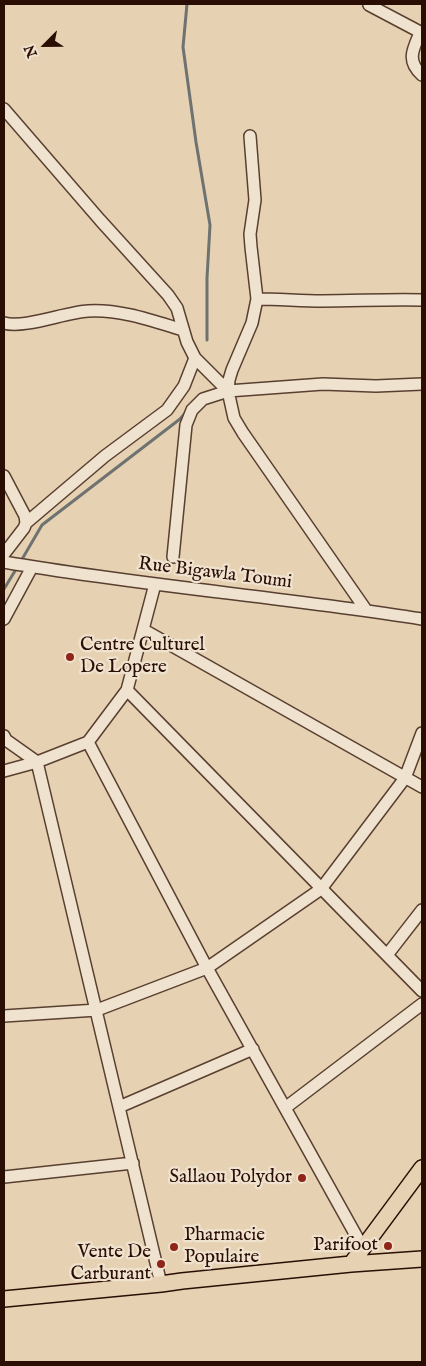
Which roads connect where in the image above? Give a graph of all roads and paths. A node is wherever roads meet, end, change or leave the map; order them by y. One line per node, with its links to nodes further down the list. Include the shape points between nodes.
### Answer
1 (369, 5): 2 (street)
2 (421, 33): 3 (street, via 412,56 416,70)
3 (422, 75)
4 (4, 109): 9 (street, via 168,295 177,308)
5 (250, 136): 6 (street, via 255,200 250,247)
6 (257, 299): 7 (street); 12 (street)
7 (422, 300)
8 (4, 323): 9 (street, via 24,323 88,311 143,318)
9 (183, 330): 10 (street)
10 (196, 358): 12 (street); 14 (street, via 184,386 167,410 105,456)
11 (422, 384): 12 (street, via 323,384)
12 (228, 391): 16 (street, via 203,400 192,410 186,425); 20 (street, via 234,418 243,433)
13 (4, 476): 14 (street)
14 (26, 523): 15 (street)
15 (4, 554)
16 (173, 557)
17 (4, 562): 18 (street, Rue Bigawla Toumi)
18 (28, 566): 19 (street, Rue Bigawla Toumi); 21 (street)
19 (155, 584): 20 (street, Rue Bigawla Toumi); 23 (street)
20 (366, 610): 22 (street, Rue Bigawla Toumi)
21 (4, 619)
22 (422, 619)
23 (144, 630): 24 (street); 30 (street)
24 (127, 690): 27 (street); 32 (street)
25 (422, 733): 30 (street)
26 (4, 740): 28 (street)
27 (88, 742): 28 (street); 35 (street)
28 (38, 762): 29 (street); 38 (street)
29 (4, 772)
30 (405, 778): 31 (street); 32 (street)
31 (422, 787)
32 (321, 889): 34 (street); 35 (street)
33 (422, 910): 34 (street)
34 (387, 956): 36 (street)
35 (207, 968): 38 (street); 40 (street)
36 (422, 990)
37 (422, 1004): 42 (street)
38 (98, 1010): 39 (street); 41 (street)
39 (4, 1016)
40 (252, 1049): 41 (street); 42 (street)
41 (119, 1107): 43 (street)
42 (285, 1108): 46 (street)
43 (133, 1163): 45 (street); 49 (street)
44 (422, 1168): 46 (main road)
45 (4, 1177)
46 (363, 1248): 48 (main road)
47 (422, 1259): 48 (main road)
48 (351, 1264): 49 (main road)
49 (162, 1284): 50 (main road)
50 (4, 1298)

